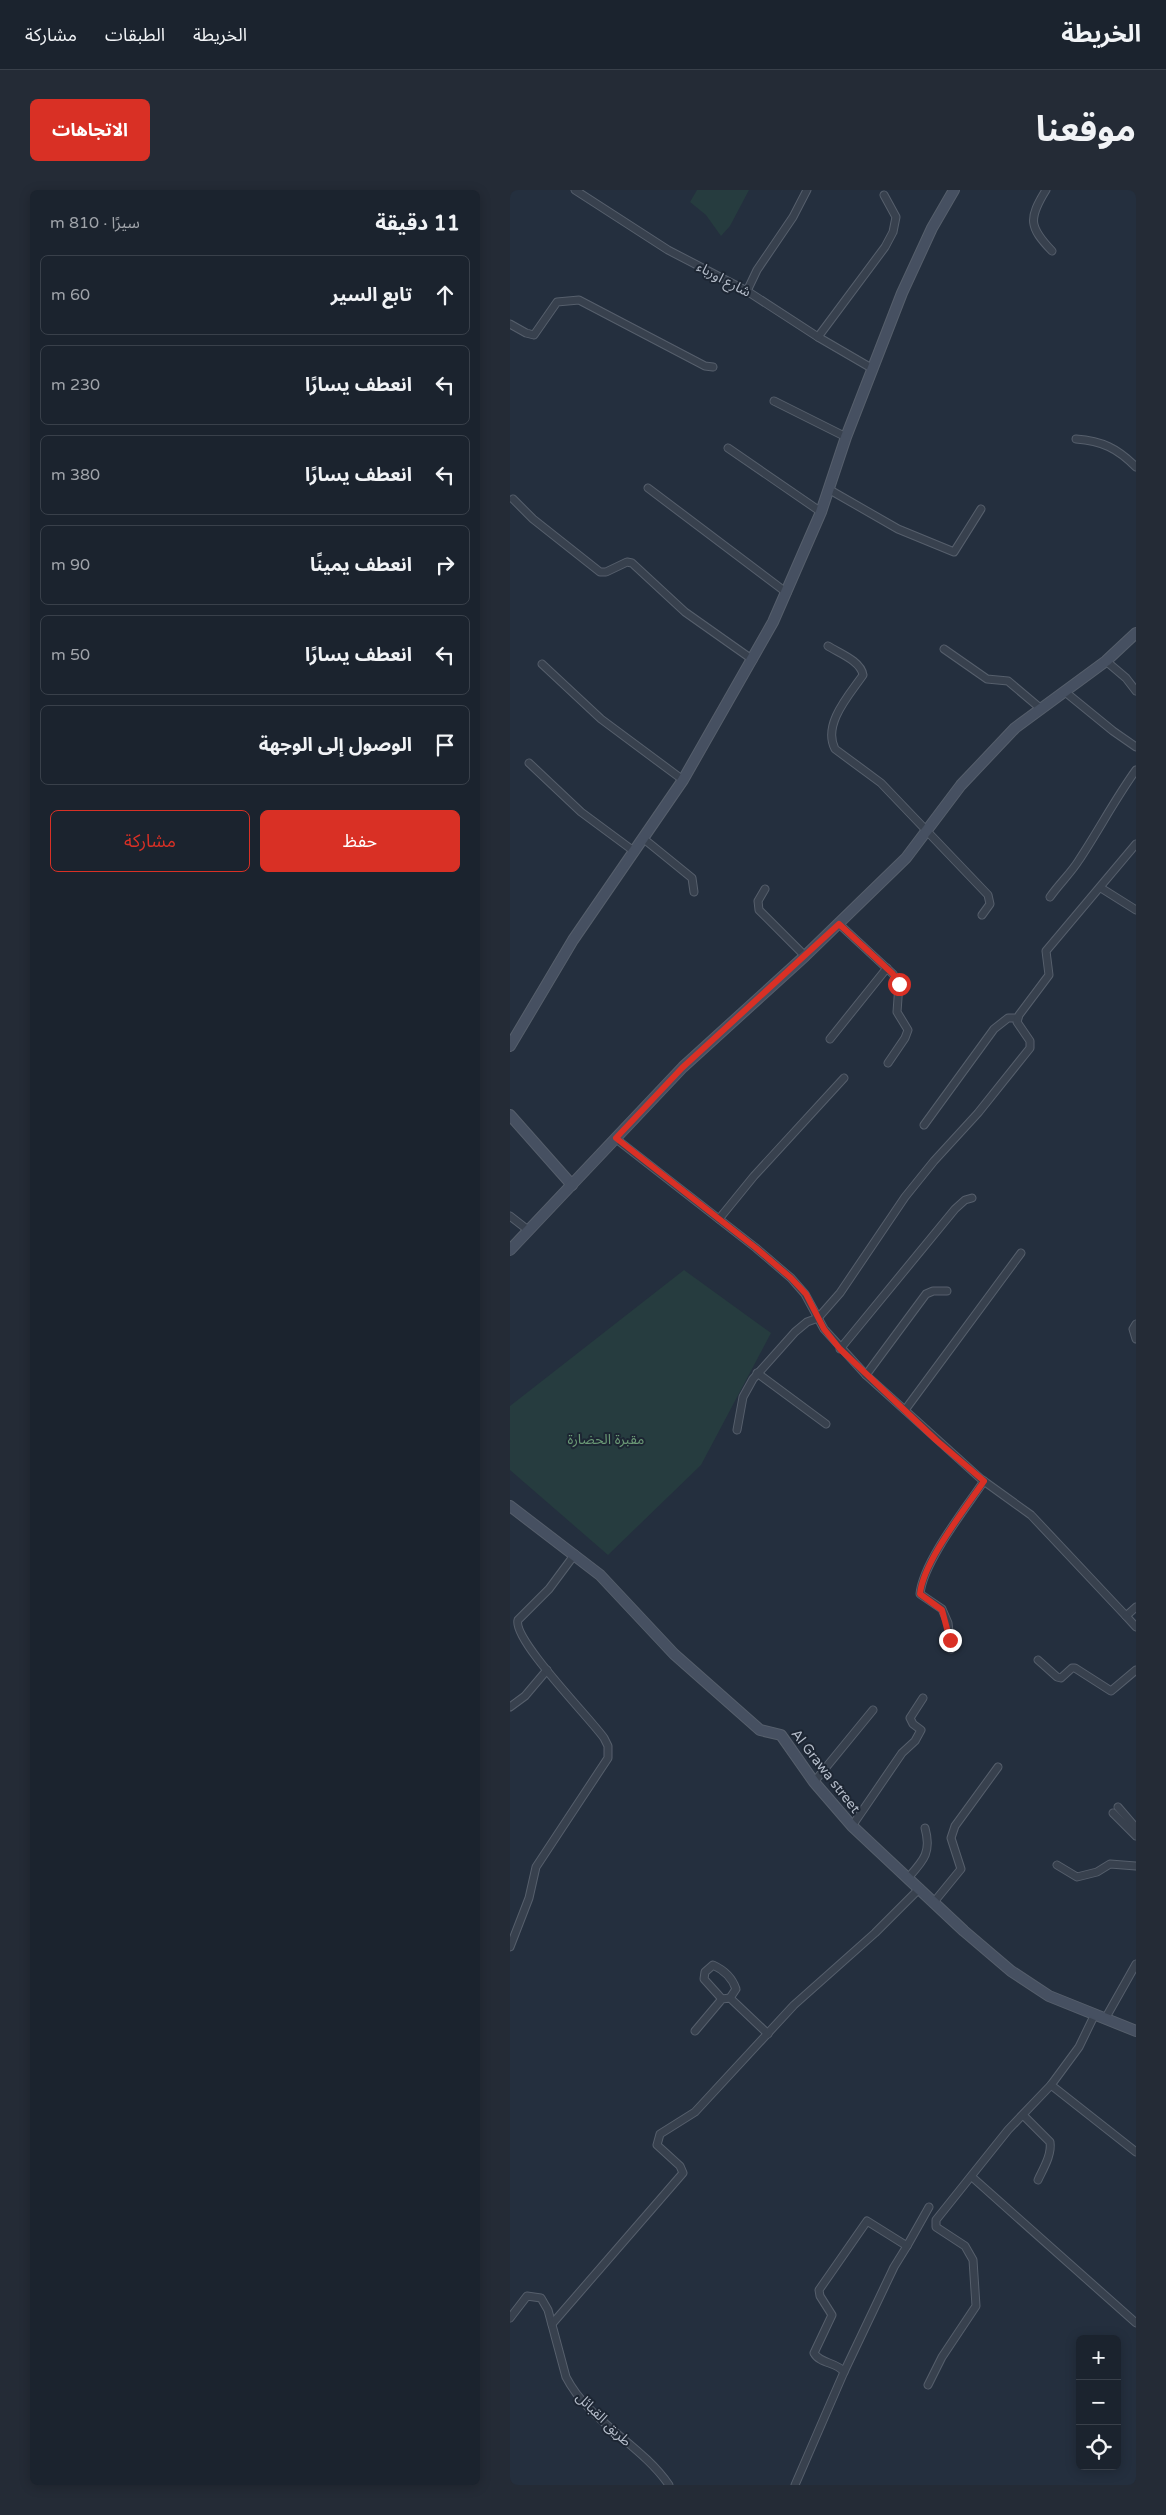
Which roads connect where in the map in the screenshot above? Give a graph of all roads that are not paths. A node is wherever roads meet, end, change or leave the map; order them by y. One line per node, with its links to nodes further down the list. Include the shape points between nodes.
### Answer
1 (575, 190): 7 (street, شارع اورباء, via 668,250)
2 (807, 190): 7 (street)
3 (954, 190): 11 (street, via 932,228 902,293)
4 (1046, 190): 6 (street, via 1032,224 1037,236)
5 (884, 195): 9 (street, via 896,216 893,232)
6 (1052, 251)
7 (747, 291): 9 (street, شارع اورباء)
8 (510, 324): 10 (street, via 534,335 557,302 579,300 705,366)
9 (818, 338): 11 (street, شارع اورباء)
10 (713, 367)
11 (873, 369): 13 (street)
12 (774, 400): 13 (street)
13 (846, 437): 18 (street)
14 (1076, 439): 16 (street, via 1098,440 1125,456)
15 (728, 448): 21 (street)
16 (1136, 467)
17 (648, 488): 22 (street)
18 (830, 490): 20 (street, via 898,529 954,552); 21 (street)
19 (512, 498): 26 (street, via 533,519 600,572 626,562 632,564 686,612)
20 (981, 509)
21 (821, 512): 22 (street)
22 (787, 593): 26 (street)
23 (1136, 633): 27 (street)
24 (828, 646): 36 (street, via 857,664 863,675 834,722 834,746 881,783)
25 (944, 649): 31 (street, via 987,679 1008,681)
26 (753, 660): 35 (street)
27 (1106, 661): 29 (street); 30 (street)
28 (542, 664): 35 (street, via 610,726)
29 (1064, 690): 31 (street); 32 (street)
30 (1136, 691)
31 (1040, 708): 36 (street, via 982,761)
32 (1136, 747)
33 (529, 763): 39 (street, via 582,812)
34 (1136, 770): 43 (street, via 1115,798 1078,862)
35 (684, 780): 37 (street)
36 (927, 831): 45 (street, via 990,898 989,907); 46 (street, via 906,858)
37 (644, 839): 39 (street); 42 (street, via 692,878)
38 (1136, 844): 40 (street)
39 (635, 852): 51 (street, via 573,940)
40 (1100, 888): 44 (street); 49 (street, via 1047,949 1045,956 1050,975)
41 (766, 889): 47 (street, via 758,901 759,910)
42 (694, 892)
43 (1050, 897)
44 (1136, 910)
45 (982, 915)
46 (839, 924): 47 (street); 48 (street)
47 (806, 956): 56 (street, via 682,1068)
48 (888, 968): 50 (street); 52 (street, via 899,984 896,1008 908,1030)
49 (1017, 1018): 55 (street, via 1008,1018 994,1029); 65 (street, via 1018,1025 1030,1041 1030,1048 905,1197 852,1277)
50 (830, 1039)
51 (510, 1046)
52 (888, 1063)
53 (844, 1078): 60 (street)
54 (510, 1115): 57 (street)
55 (924, 1125)
56 (616, 1138): 57 (street); 60 (street)
57 (572, 1185): 61 (street)
58 (972, 1198): 68 (street, via 955,1209)
59 (510, 1216): 61 (street)
60 (719, 1219): 65 (street, via 800,1287)
61 (528, 1230): 62 (street)
62 (510, 1250)
63 (1021, 1253): 71 (street)
64 (946, 1291): 70 (street, via 926,1294)
65 (818, 1318): 68 (street); 69 (street, via 801,1327)
66 (1136, 1324): 67 (street, via 1133,1329)
67 (1136, 1339)
68 (840, 1349): 70 (street)
69 (757, 1373): 72 (street); 73 (street, via 743,1397)
70 (866, 1375): 71 (street)
71 (905, 1410): 74 (street)
72 (826, 1424)
73 (737, 1430)
74 (984, 1481): 78 (street, via 1031,1515); 81 (street, via 940,1547 920,1586 920,1594 942,1610 948,1623)
75 (510, 1506): 76 (street, Al Grawa street)
76 (575, 1554): 79 (street, via 548,1589); 89 (street, Al Grawa street, via 610,1584 683,1663 760,1730 781,1735)
77 (1136, 1607): 78 (street)
78 (1126, 1616): 80 (street)
79 (513, 1625): 83 (street)
80 (1136, 1627)
81 (951, 1650)
82 (1038, 1660): 84 (street, via 1057,1677 1061,1678 1075,1668 1111,1691)
83 (547, 1670): 86 (street); 99 (street, via 604,1738 608,1758 536,1867 529,1898)
84 (1136, 1670)
85 (923, 1698): 90 (street, via 910,1718 921,1730)
86 (510, 1707)
87 (873, 1710): 89 (street)
88 (998, 1767): 98 (street, via 955,1826 951,1838 961,1869)
89 (814, 1782): 90 (street, Al Grawa street)
90 (852, 1826): 96 (street, Al Grawa street)
91 (924, 1828): 96 (street, via 929,1844 920,1864)
92 (1136, 1828): 93 (street, via 1116,1810)
93 (1136, 1836)
94 (1057, 1865): 95 (street, via 1077,1877 1097,1872 1110,1864)
95 (1136, 1866)
96 (907, 1879): 97 (street, Al Grawa street)
97 (920, 1888): 98 (street, Al Grawa street); 106 (street, via 876,1933 794,2005)
98 (934, 1902): 102 (street, Al Grawa street, via 1011,1971 1049,1996)
99 (510, 1947)
100 (1136, 1964): 103 (street)
101 (726, 1998): 101 (street, via 704,1980 705,1972 713,1965 723,1970 736,1989); 104 (street); 106 (street)
102 (1095, 2014): 103 (street, Al Grawa street); 107 (street, via 1079,2047)
103 (1105, 2019): 105 (street, Al Grawa street)
104 (695, 2031)
105 (1136, 2031)
106 (768, 2034): 116 (street, via 695,2112 658,2137 657,2146 680,2166 683,2173)
107 (1051, 2085): 108 (street); 109 (street)
108 (1024, 2116): 110 (street, via 1008,2130); 111 (street, via 1050,2142 1047,2161)
109 (1136, 2152)
110 (972, 2177): 115 (street); 118 (street, via 936,2220 936,2227 965,2246 973,2260 976,2306 942,2357)
111 (1038, 2180)
112 (929, 2207): 113 (street)
113 (907, 2246): 117 (street); 117 (street, via 867,2222 819,2290 832,2315 814,2353)
114 (510, 2318): 116 (street, طريق القبائل, via 521,2301 527,2296 536,2296 545,2302)
115 (1136, 2323)
116 (552, 2324): 119 (street, طريق القبائل, via 570,2385)
117 (844, 2372): 120 (street)
118 (928, 2385)
119 (670, 2485)
120 (795, 2485)

